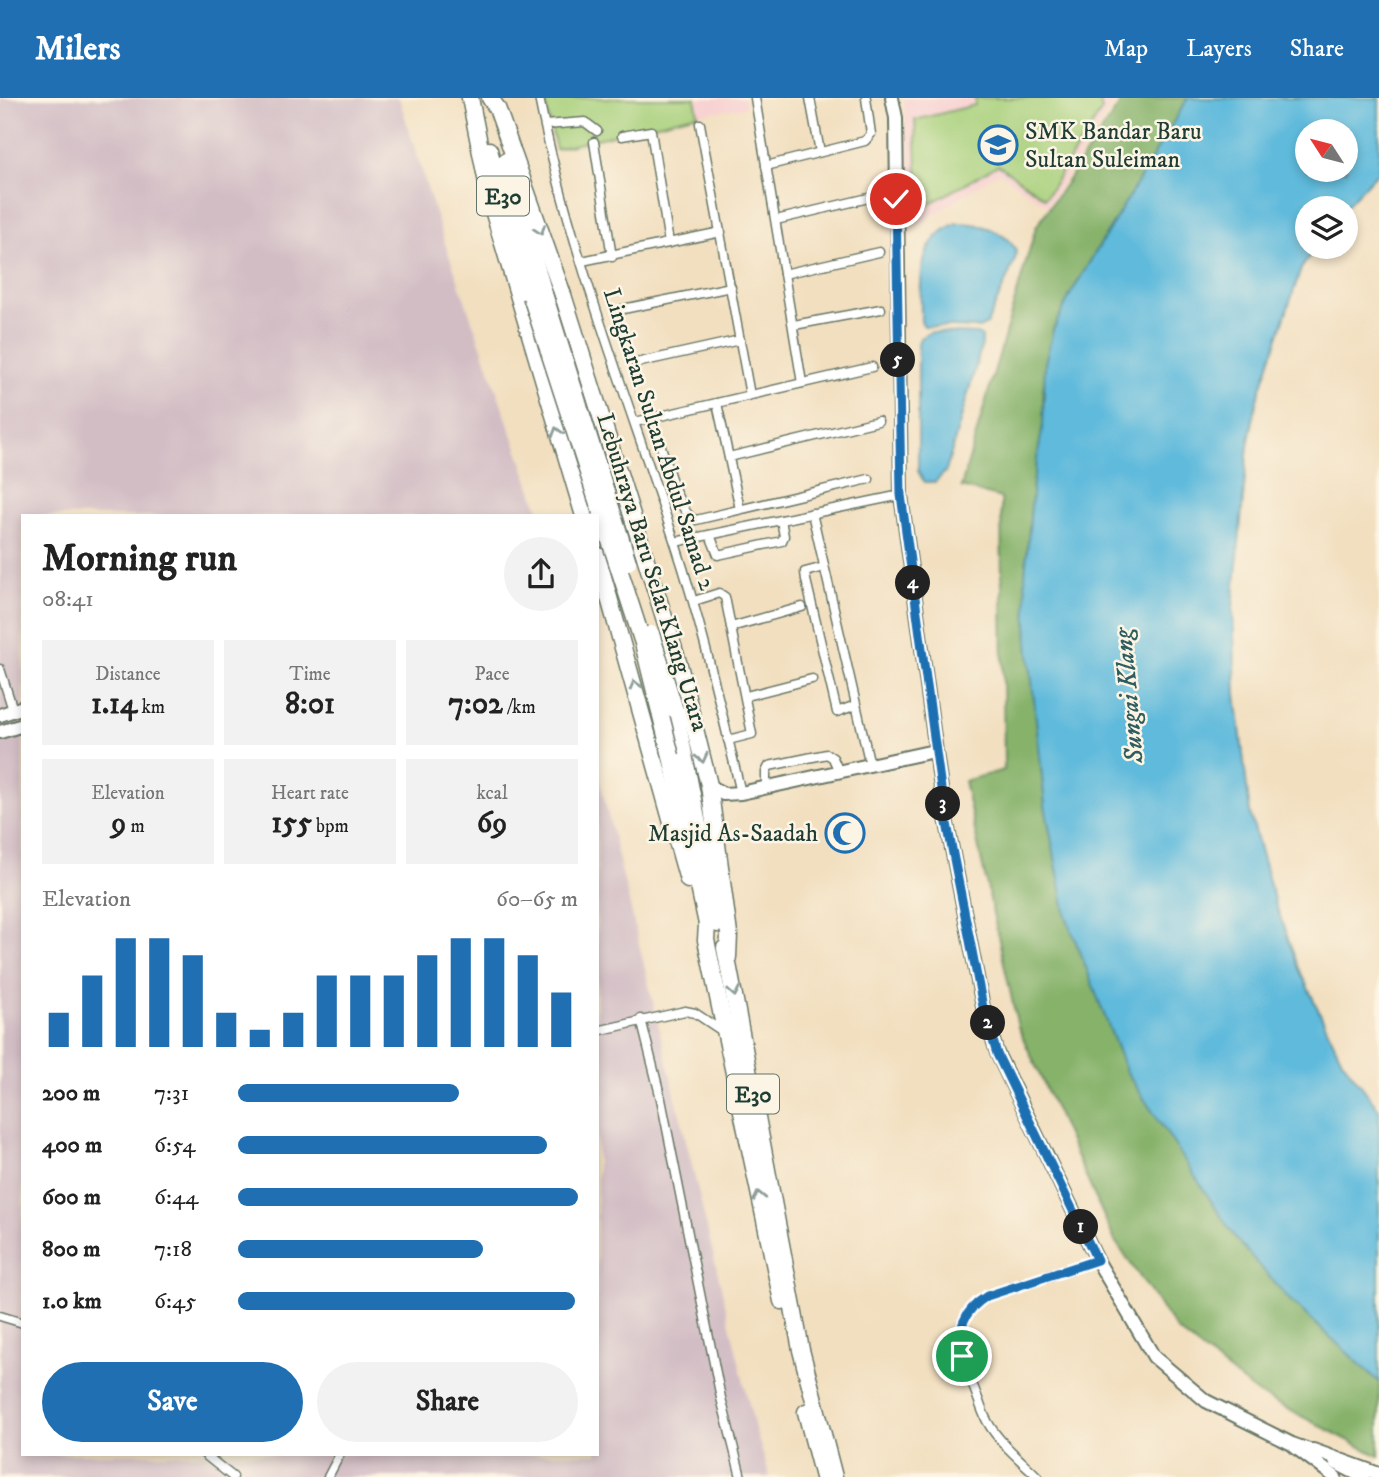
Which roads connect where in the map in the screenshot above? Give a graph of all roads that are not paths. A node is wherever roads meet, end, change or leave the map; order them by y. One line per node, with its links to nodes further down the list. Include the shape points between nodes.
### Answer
1 (471, 98): 24 (highway, Lebuhraya Baru Selat Klang Utara / E30); 40 (highway, one-way to 1, via 491,203)
2 (490, 98): 24 (highway, Lebuhraya Baru Selat Klang Utara / E30); 46 (highway, one-way to 46, via 563,295)
3 (539, 98): 9 (street, Lingkaran Sultan Abdul Samad 2)
4 (755, 98): 14 (street)
5 (810, 98): 13 (street)
6 (866, 98): 13 (street, via 869,138)
7 (892, 98): 39 (street)
8 (700, 124): 17 (street)
9 (545, 125): 10 (street, via 585,122); 21 (street, Lingkaran Sultan Abdul Samad 2)
10 (597, 131)
11 (622, 136): 18 (street, via 651,131)
12 (594, 142): 20 (street)
13 (820, 152): 14 (street)
14 (766, 166): 16 (street)
15 (877, 196): 16 (street)
16 (776, 219): 22 (street)
17 (721, 232): 18 (street); 23 (street)
18 (669, 243): 20 (street)
19 (879, 252): 22 (street)
20 (611, 257): 21 (street)
21 (582, 261): 35 (street, Lingkaran Sultan Abdul Samad 2)
22 (784, 274): 27 (street)
23 (731, 287): 25 (street); 28 (street)
24 (537, 295): 71 (highway, Lebuhraya Baru Selat Klang Utara / E30, bridge, via 643,643 707,924); 72 (highway, Lebuhraya Baru Selat Klang Utara / E30, bridge, via 675,710 720,937)
25 (623, 309)
26 (881, 309): 27 (street)
27 (794, 325): 31 (street)
28 (740, 340): 29 (street); 32 (street)
29 (636, 362)
30 (872, 367): 31 (street)
31 (802, 383): 32 (street)
32 (750, 395): 33 (street)
33 (717, 403): 35 (street); 37 (street)
34 (878, 421): 37 (street)
35 (635, 422): 50 (street, Lingkaran Sultan Abdul Samad 2)
36 (658, 437): 41 (street, via 687,516 696,520)
37 (729, 457): 41 (street)
38 (869, 479): 41 (street)
39 (901, 495): 42 (street); 64 (street)
40 (577, 497): 43 (highway); 44 (highway)
41 (740, 509)
42 (812, 513): 45 (street); 51 (street)
43 (573, 514)
44 (583, 514)
45 (781, 520): 48 (street); 48 (street, via 782,541 718,555)
46 (634, 522): 47 (street); 49 (street); 67 (highway, one-way to 67, via 679,665)
47 (599, 525)
48 (710, 535): 50 (street)
49 (599, 541)
50 (675, 542): 53 (street, Lingkaran Sultan Abdul Samad 2)
51 (824, 567): 59 (street); 59 (street, via 805,572 826,676 837,712)
52 (600, 574): 71 (highway, one-way to 52)
53 (694, 601): 55 (street, via 719,593 725,597); 63 (street, Lingkaran Sultan Abdul Samad 2)
54 (802, 607): 55 (street)
55 (731, 627): 58 (street)
56 (0, 669): 60 (street)
57 (813, 679): 58 (street)
58 (746, 696): 63 (street, via 752,734)
59 (856, 705): 65 (street)
60 (12, 711)
61 (21, 726): 62 (street)
62 (0, 733)
63 (728, 740): 69 (street, Lingkaran Sultan Abdul Samad 2)
64 (934, 751): 65 (street); 76 (street, via 971,952 997,1054)
65 (870, 765): 66 (street)
66 (839, 772): 68 (street); 68 (street, via 827,754 769,766)
67 (709, 785): 69 (street, via 723,794); 70 (highway)
68 (766, 788): 69 (street)
69 (741, 793): 70 (street)
70 (711, 811): 72 (highway, via 729,934)
71 (706, 940): 75 (highway, Lebuhraya Baru Selat Klang Utara / E30)
72 (728, 957): 90 (highway, Lebuhraya Baru Selat Klang Utara / E30, one-way to 90, via 802,1350)
73 (641, 1019): 74 (street); 75 (street, via 695,1013); 86 (street)
74 (599, 1030)
75 (723, 1032): 89 (highway, Lebuhraya Baru Selat Klang Utara / E30, one-way to 75)
76 (1097, 1260): 79 (street, via 1154,1357 1177,1379 1206,1401); 91 (street, via 987,1296 972,1305 962,1320 962,1356 987,1421)
77 (0, 1316): 78 (street)
78 (21, 1323)
79 (1292, 1444): 80 (street); 83 (street)
80 (1313, 1450): 84 (street); 85 (street)
81 (207, 1456): 87 (street)
82 (339, 1456): 88 (street)
83 (1315, 1464): 92 (street); 93 (street)
84 (1379, 1474)
85 (1360, 1475)
86 (737, 1476)
87 (233, 1477)
88 (328, 1477)
89 (821, 1477)
90 (834, 1477)
91 (1038, 1477)
92 (1325, 1477)
93 (1335, 1477)

